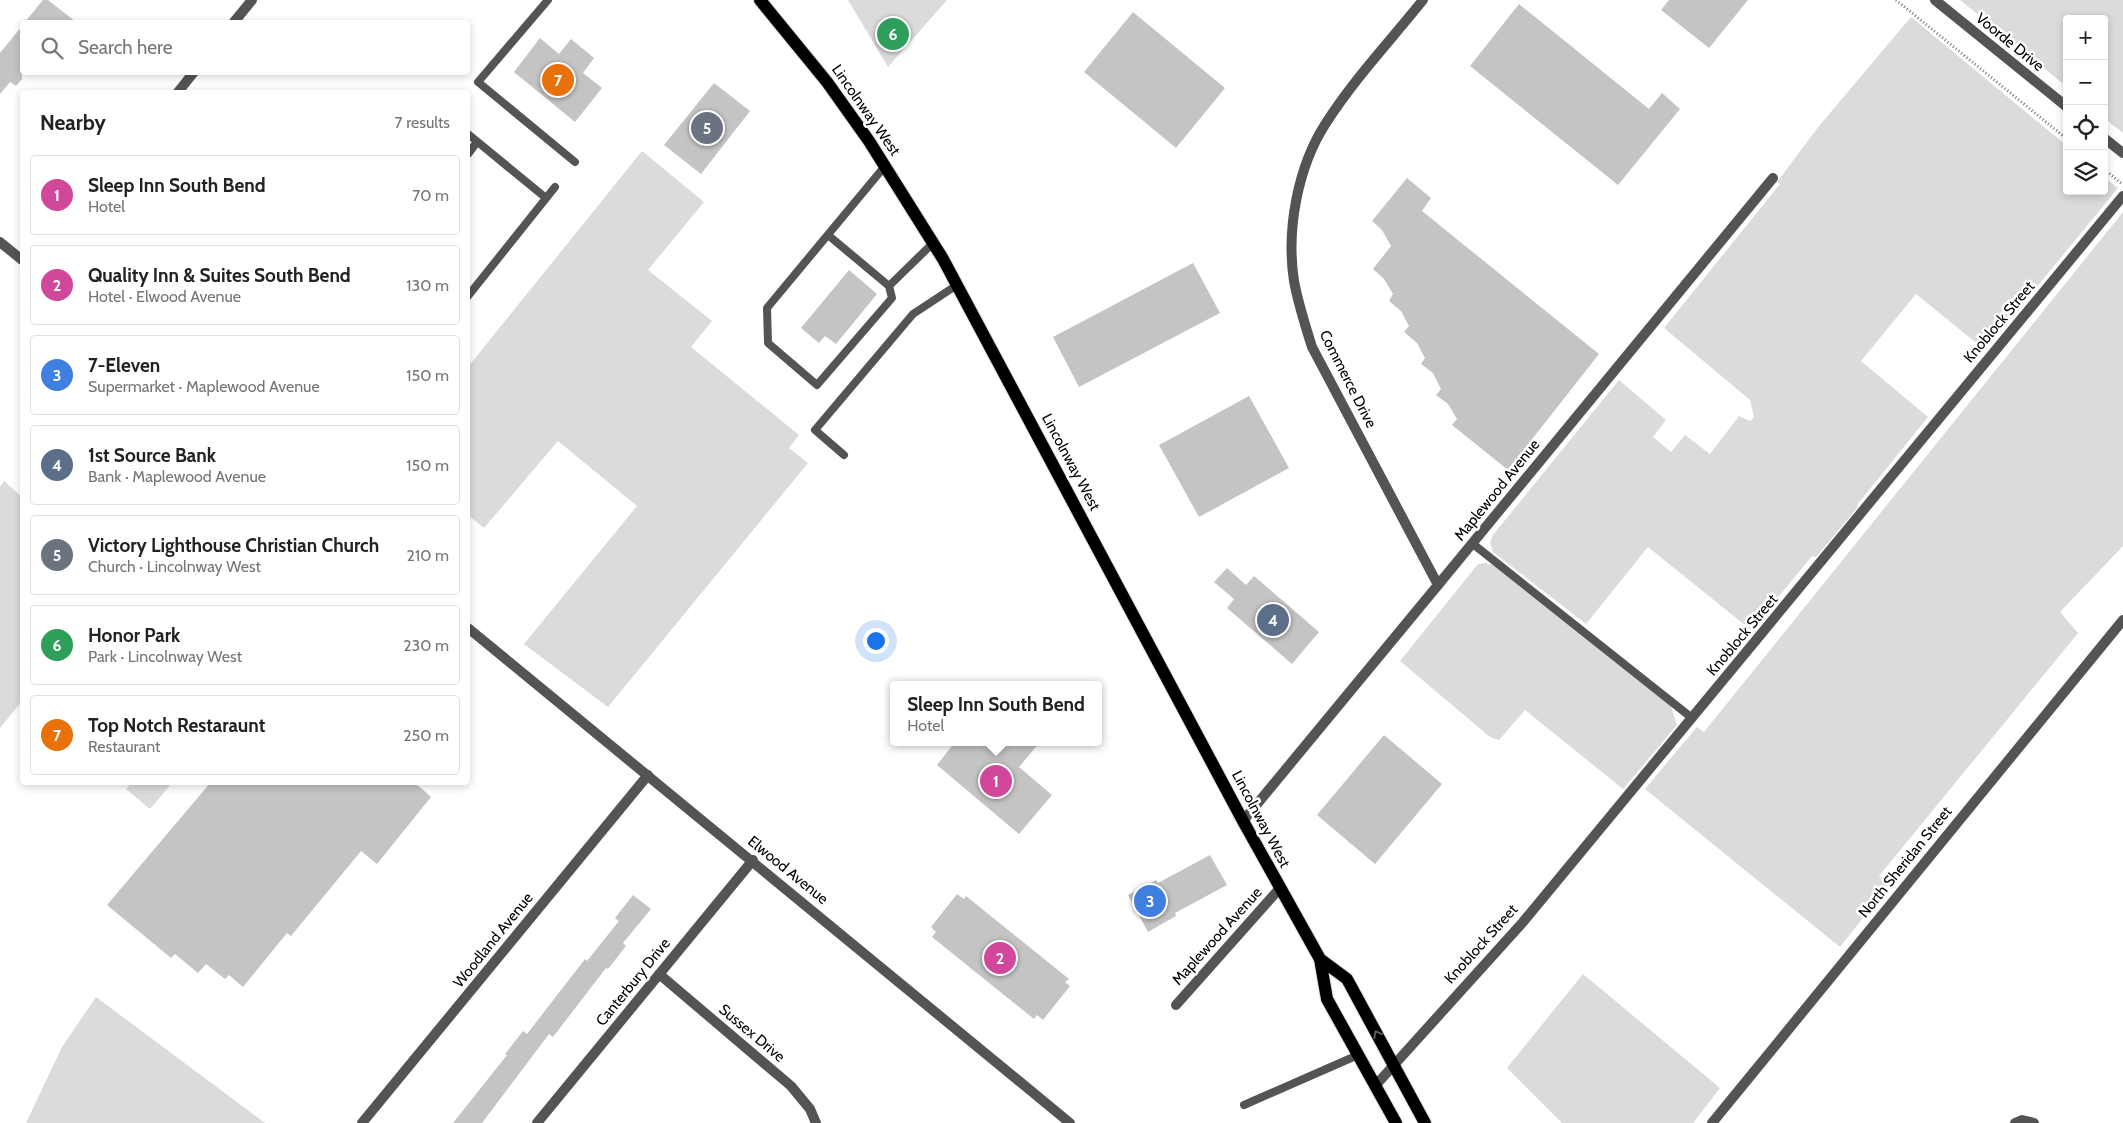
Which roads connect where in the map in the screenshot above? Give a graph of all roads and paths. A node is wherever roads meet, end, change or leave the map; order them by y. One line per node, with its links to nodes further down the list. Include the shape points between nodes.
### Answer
1 (252, 0): 7 (street)
2 (548, 0): 17 (lane, via 478,82)
3 (760, 0): 18 (main road, Lincolnway West, via 827,82)
4 (1423, 0): 34 (street, Commerce Drive, via 1325,124 1299,188 1292,248 1300,308 1312,347)
5 (1896, 0): 12 (path)
6 (1935, 0): 10 (street, Voorde Drive)
7 (236, 20)
8 (192, 75): 9 (street)
9 (180, 90)
10 (2063, 105)
11 (470, 136): 14 (lane)
12 (2063, 136)
13 (2108, 141): 16 (street)
14 (478, 142): 15 (lane); 24 (lane)
15 (470, 152)
16 (2123, 153)
17 (575, 162)
18 (885, 166): 25 (lane); 27 (main road, Lincolnway West)
19 (2108, 172): 21 (path)
20 (1773, 178): 33 (street, Maplewood Avenue)
21 (2123, 185)
22 (555, 187): 24 (lane)
23 (2123, 196): 37 (street, Knoblock Street)
24 (546, 198): 31 (lane)
25 (828, 235): 30 (lane); 30 (lane, via 767,308 768,343 817,385 892,298)
26 (0, 242): 28 (street)
27 (933, 243): 29 (main road, Lincolnway West); 30 (lane)
28 (20, 258)
29 (957, 285): 32 (lane, via 913,314 815,430); 39 (main road, Lincolnway West)
30 (889, 286)
31 (470, 293)
32 (844, 456)
33 (1473, 544): 34 (street, Maplewood Avenue); 37 (lane)
34 (1438, 585): 39 (street, Maplewood Avenue)
35 (2121, 627): 55 (street, North Sheridan Street)
36 (470, 630): 38 (street, Elwood Avenue)
37 (1692, 718): 46 (street, Knoblock Street, via 1523,922)
38 (648, 775): 40 (street, Elwood Avenue); 49 (street, Woodland Avenue)
39 (1244, 821): 41 (main road, Lincolnway West)
40 (753, 860): 43 (street, Canterbury Drive); 52 (street, Elwood Avenue)
41 (1280, 888): 42 (main road, Lincolnway West); 44 (street, Maplewood Avenue)
42 (1320, 959): 45 (main road, Lincolnway West, via 1328,999); 46 (main road, Lincolnway West, one-way to 42, via 1347,979)
43 (659, 974): 50 (street, Canterbury Drive); 51 (street, Sussex Drive, via 791,1086 810,1109)
44 (1176, 1005)
45 (1358, 1055): 47 (main road, Lincolnway West); 48 (lane)
46 (1393, 1064): 47 (street, Knoblock Street); 54 (main road, Lincolnway West)
47 (1375, 1086): 53 (main road, Lincolnway West)
48 (1244, 1106)
49 (362, 1123)
50 (537, 1123)
51 (816, 1123)
52 (1070, 1123)
53 (1396, 1123)
54 (1425, 1123)
55 (1712, 1123)
56 (2015, 1123): 57 (street, via 2022,1120)
57 (2034, 1123)

